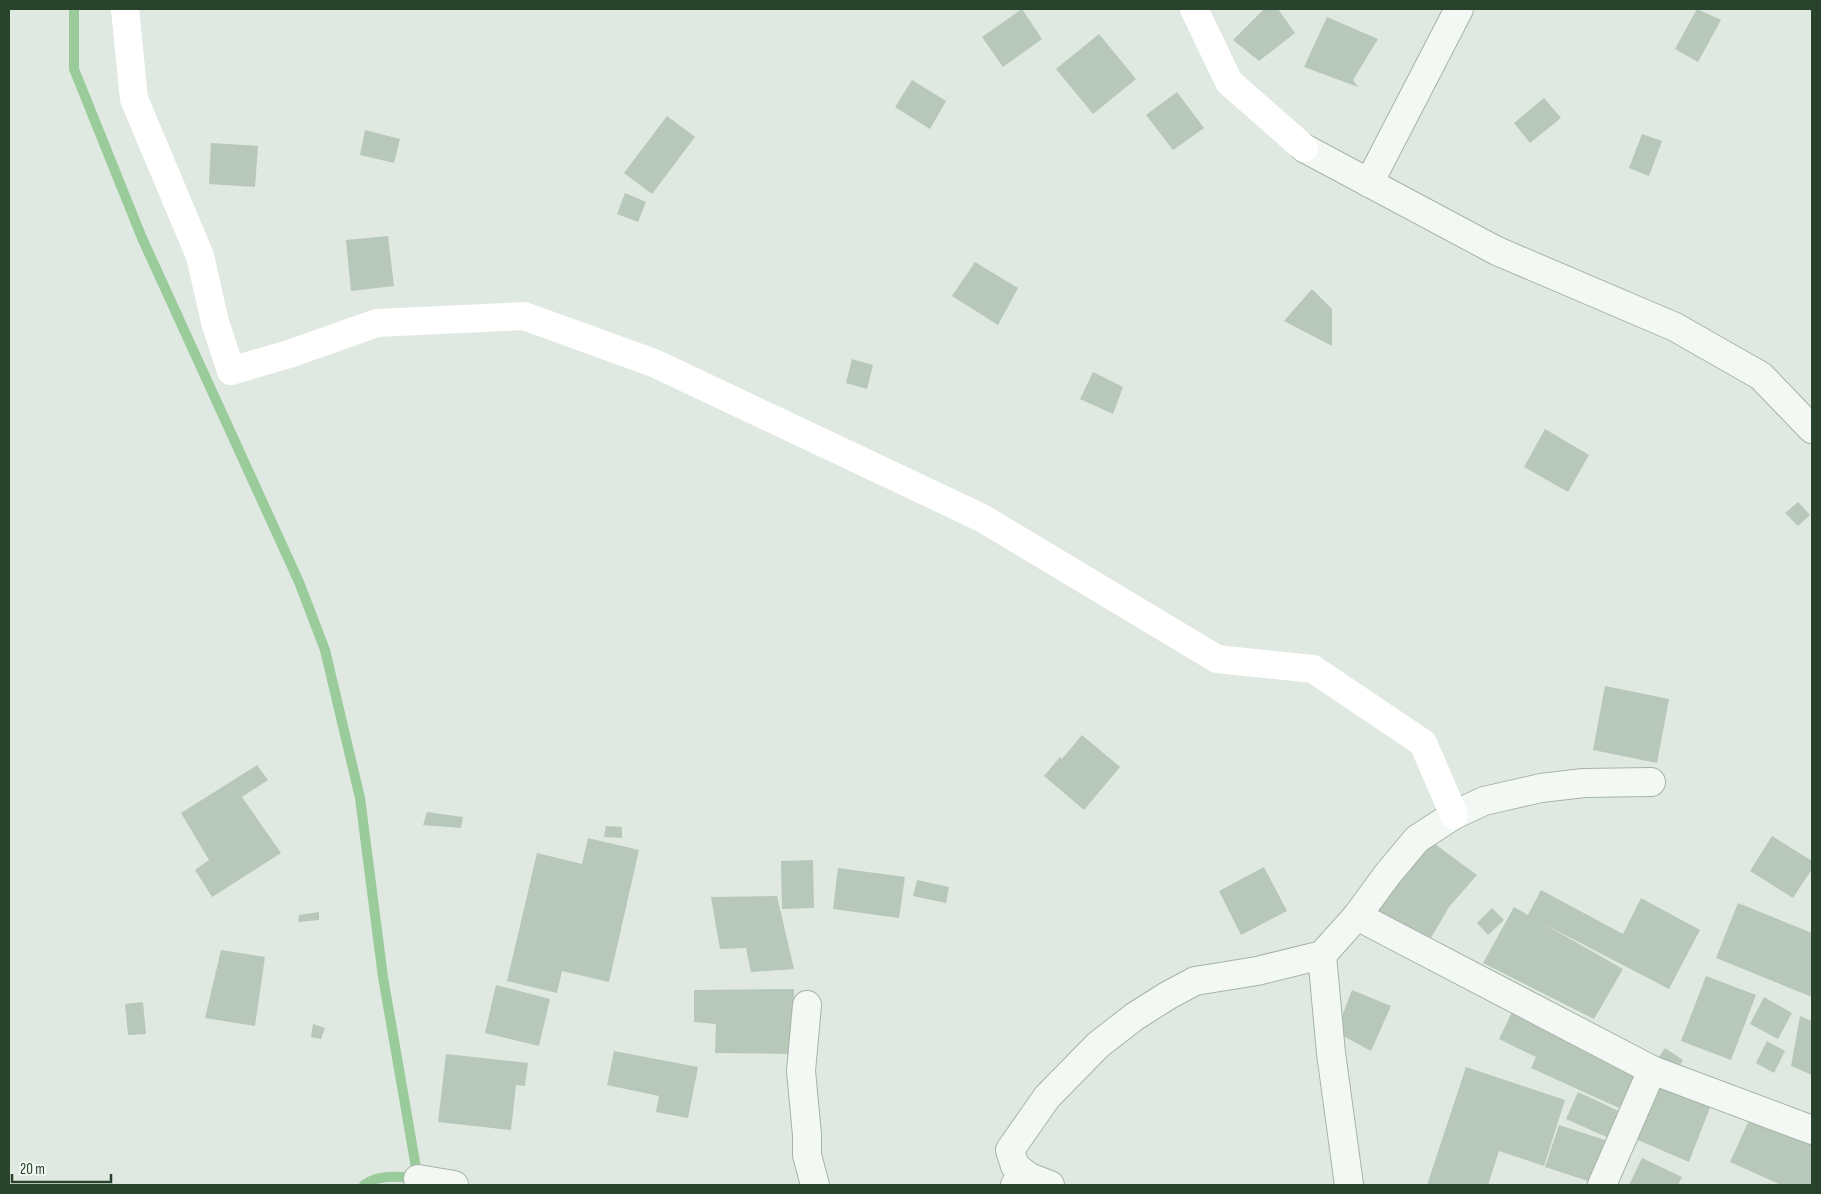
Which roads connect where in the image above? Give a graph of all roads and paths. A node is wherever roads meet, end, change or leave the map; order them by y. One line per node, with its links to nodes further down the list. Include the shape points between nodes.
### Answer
1 (125, 9): 7 (street, via 134,98 200,256 215,322 231,372 377,322 524,316 534,319 654,363 982,518 1217,658 1312,669 1423,743)
2 (1194, 9): 4 (street, via 1229,82 1304,148)
3 (1459, 9): 4 (street)
4 (1370, 183): 5 (street, via 1497,251 1675,327 1761,376)
5 (1812, 428)
6 (1651, 782): 7 (street, via 1584,783 1541,788 1484,801)
7 (1454, 815): 8 (street, via 1418,838)
8 (1357, 916): 9 (street); 11 (street)
9 (1322, 955): 14 (street, via 1196,981 1134,1017 1098,1045 1047,1097 1010,1150 1015,1166); 17 (street)
10 (807, 1005): 16 (street, via 801,1071 806,1155)
11 (1652, 1070): 12 (street); 18 (street)
12 (1812, 1130)
13 (418, 1180): 15 (street)
14 (1031, 1182)
15 (454, 1185)
16 (816, 1185)
17 (1349, 1185)
18 (1602, 1185)

